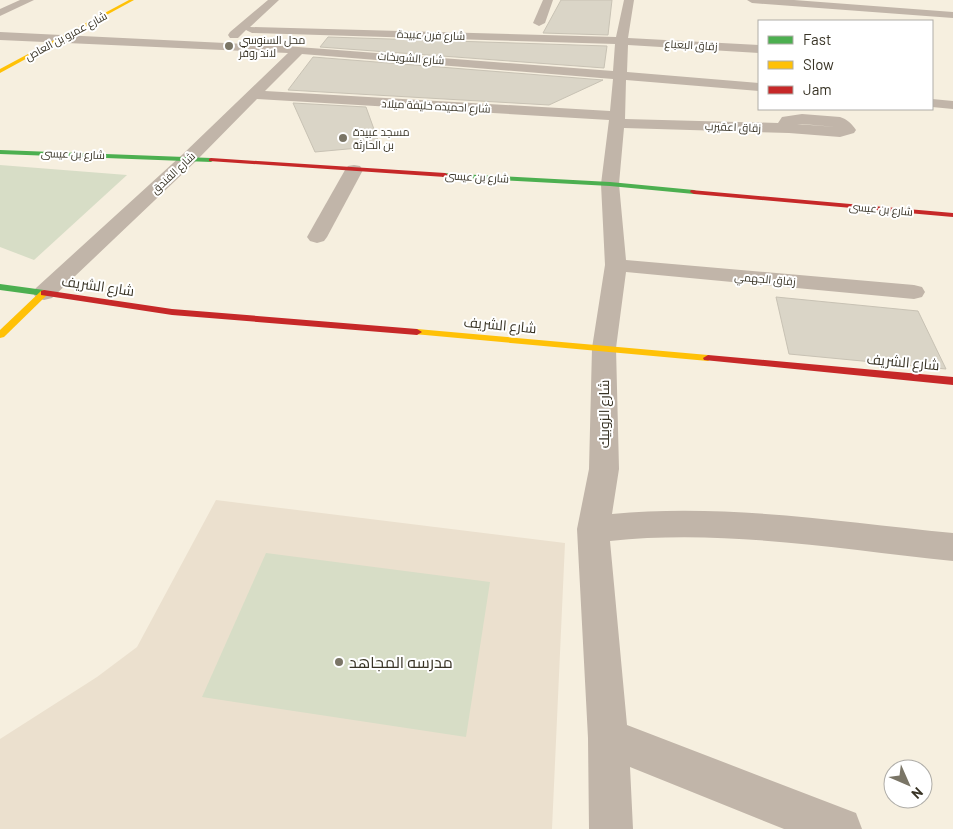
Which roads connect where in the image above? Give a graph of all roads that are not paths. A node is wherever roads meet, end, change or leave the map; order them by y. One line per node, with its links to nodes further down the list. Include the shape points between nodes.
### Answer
1 (29, 0): 7 (street)
2 (132, 0): 15 (street, شارع عمرو بن العاص)
3 (274, 0): 8 (street)
4 (548, 0): 11 (street)
5 (629, 0): 13 (street, شارع الزوبيك)
6 (752, 0): 10 (street)
7 (0, 13)
8 (258, 14): 9 (street); 12 (street)
9 (278, 14)
10 (953, 15)
11 (539, 23)
12 (240, 29): 13 (street, شارع فرن عبيدة); 16 (street)
13 (623, 30): 17 (street, زقاق البعباع); 20 (street, شارع الزوبيك)
14 (0, 36): 15 (street, شارع الشويخات)
15 (63, 38): 16 (street, شارع الشويخات); 19 (street, شارع عمرو بن العاص)
16 (223, 45): 18 (street, شارع الشويخات)
17 (758, 48)
18 (298, 51): 20 (street, شارع الشويخات); 22 (street, شارع الفندق)
19 (0, 71)
20 (620, 76): 21 (street, شارع الشويخات); 25 (street, شارع الزوبيك)
21 (758, 87)
22 (255, 95): 25 (street, شارع احميده خليفة ميلاد); 28 (street, شارع الفندق)
23 (933, 103): 24 (street)
24 (953, 105)
25 (617, 120): 26 (street, زقاق اعقيرب); 30 (street, شارع الزوبيك)
26 (848, 130)
27 (0, 152): 28 (street, شارع بن عيسى)
28 (189, 158): 29 (street, شارع بن عيسى); 36 (street, شارع الفندق)
29 (354, 170): 30 (street, شارع بن عيسى); 32 (street)
30 (610, 184): 31 (street, شارع بن عيسى); 33 (street, شارع الزوبيك)
31 (953, 215)
32 (317, 236)
33 (616, 265): 35 (street, زقاق الجهمي); 38 (street, شارع الزوبيك)
34 (0, 288): 36 (street, شارع الشريف)
35 (914, 292)
36 (44, 293): 37 (street); 38 (street, شارع الشريف, via 172,312)
37 (0, 335)
38 (604, 348): 39 (street, شارع الشريف); 40 (street, شارع الزوبيك, via 604,469)
39 (953, 381)
40 (593, 529): 41 (street, via 711,523); 42 (street, شارع الزوبيك)
41 (953, 547)
42 (608, 738): 43 (street, شارع الزوبيك); 44 (street)
43 (611, 829)
44 (840, 829)

